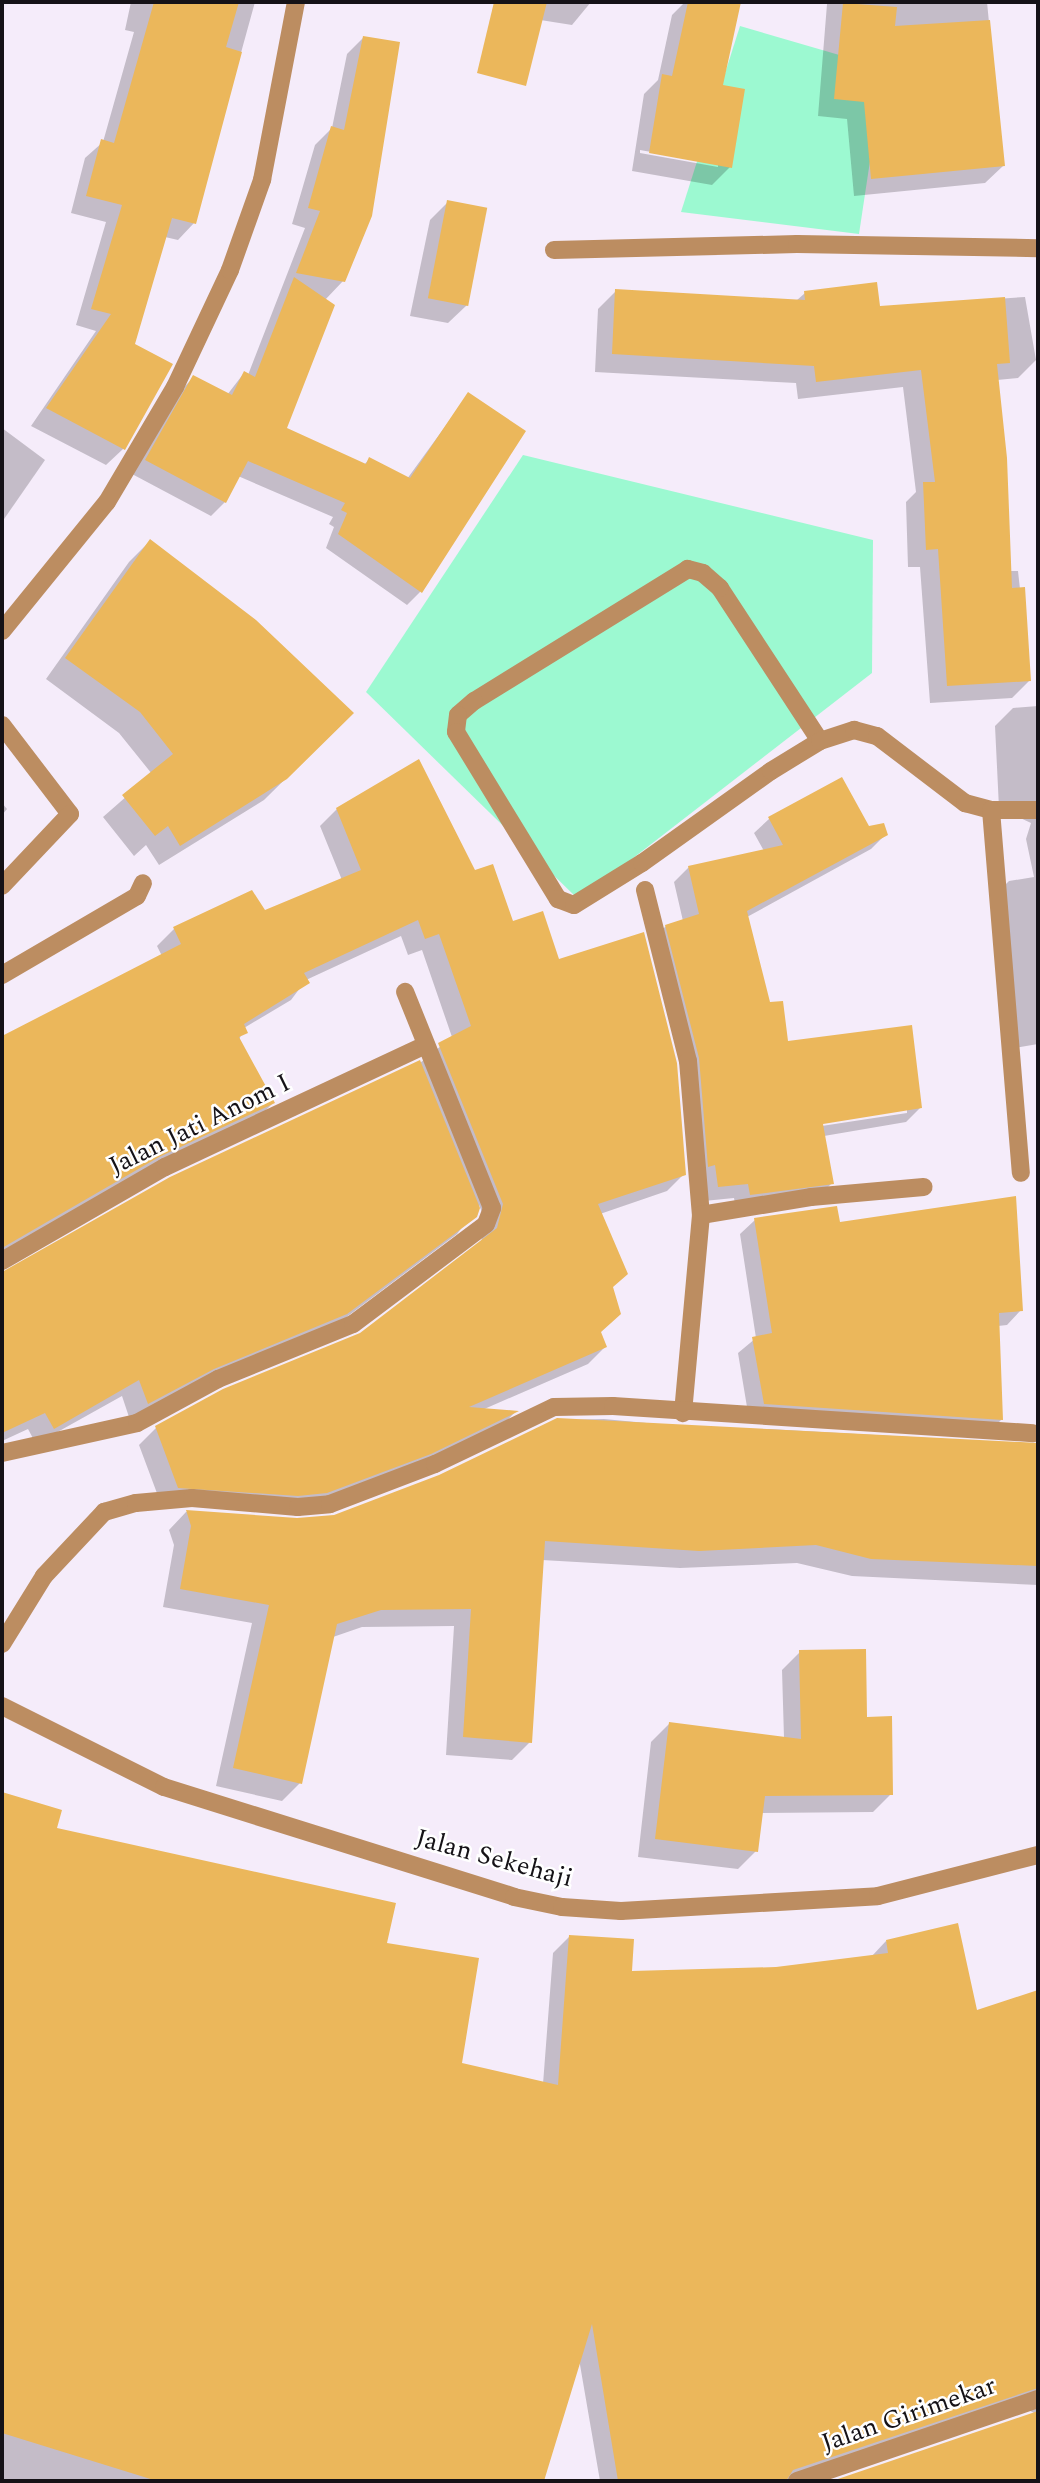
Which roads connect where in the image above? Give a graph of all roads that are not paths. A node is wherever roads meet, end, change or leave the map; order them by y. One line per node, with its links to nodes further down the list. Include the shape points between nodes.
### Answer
1 (296, 2): 5 (street, via 262,180 230,270 175,387 107,502)
2 (1038, 247): 3 (street, via 797,244); 4 (street)
3 (554, 250)
4 (1038, 258)
5 (2, 631)
6 (2, 725): 11 (street, via 70,814)
7 (820, 741): 7 (street, via 720,588 703,573 688,569 474,701 458,715 456,732 558,899 574,905); 8 (street, via 854,730 877,736 949,793)
8 (991, 810): 9 (street); 16 (street)
9 (1038, 810)
10 (143, 883): 13 (street, via 137,896)
11 (2, 886)
12 (645, 890): 18 (street, via 688,1061)
13 (2, 975)
14 (405, 992): 15 (street)
15 (426, 1045): 19 (street, Jalan Jati Anom I, via 166,1167); 22 (street, via 492,1208 486,1224 353,1324 218,1379 136,1423)
16 (1021, 1173)
17 (924, 1187): 18 (street, via 811,1197)
18 (701, 1215): 20 (street)
19 (2, 1261)
20 (683, 1413): 21 (street); 23 (street, via 614,1406 554,1407 435,1464 330,1504 298,1507 192,1498 116,1508 90,1524 44,1576)
21 (1033, 1433)
22 (2, 1453)
23 (2, 1644)
24 (2, 1706): 25 (street, Jalan Sekehaji, via 164,1787 514,1897 562,1907 621,1911 878,1896)
25 (1038, 1855)
26 (1038, 2399): 27 (street, Jalan Girimekar)
27 (797, 2481)

